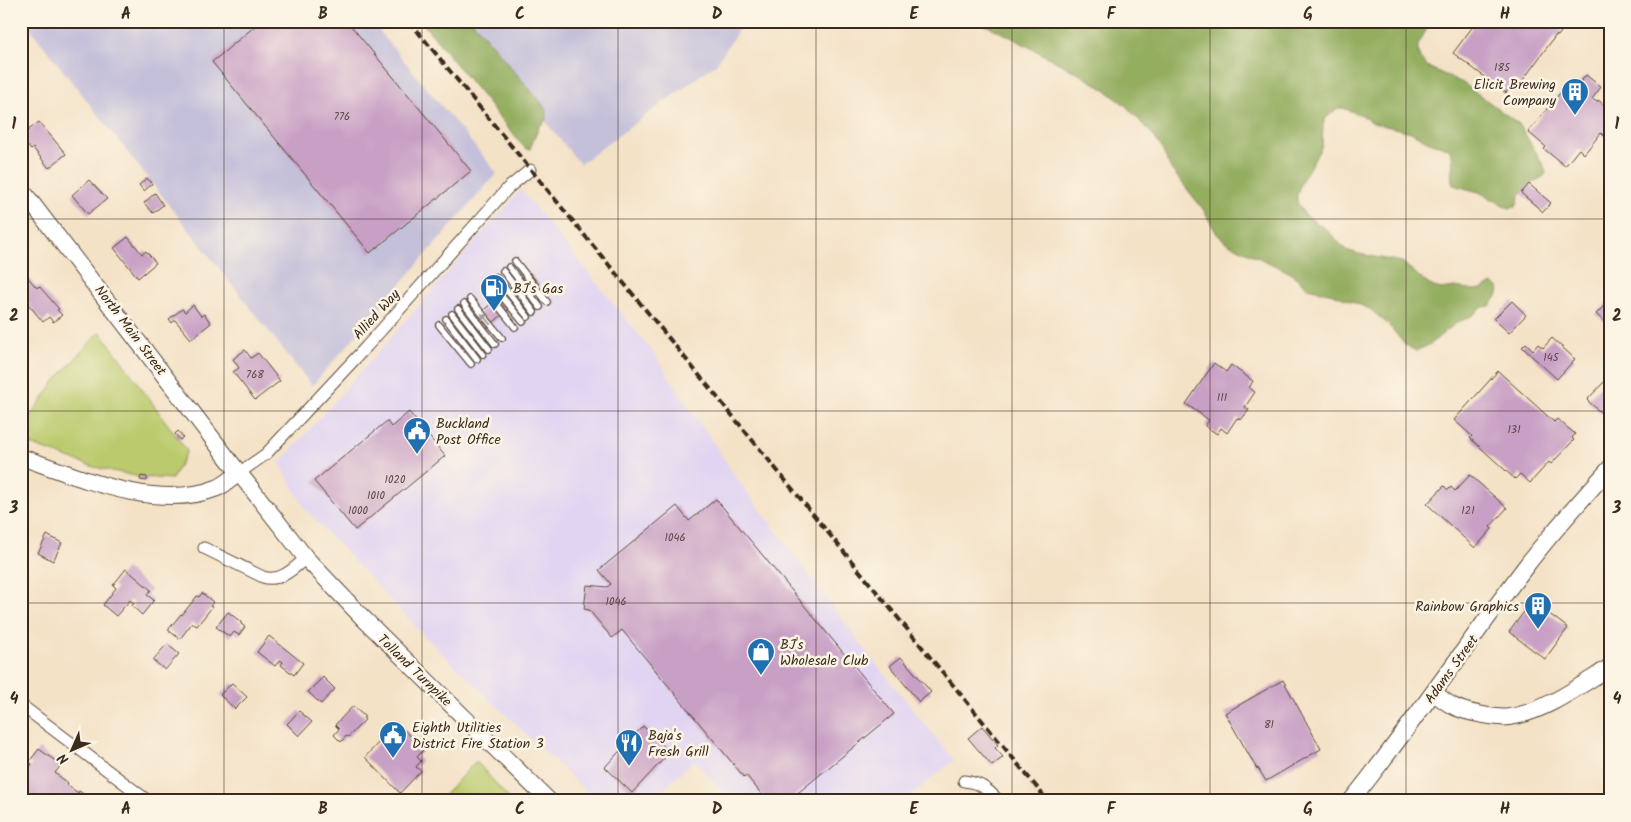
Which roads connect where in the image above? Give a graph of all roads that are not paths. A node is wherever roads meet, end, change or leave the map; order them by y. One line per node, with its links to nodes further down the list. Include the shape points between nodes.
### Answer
1 (530, 170): 27 (street, Allied Way, via 508,188 266,454)
2 (21, 189): 27 (main road, North Main Street)
3 (515, 261): 10 (lane)
4 (508, 267): 12 (lane)
5 (503, 271): 14 (lane)
6 (496, 277): 7 (lane, via 525,319)
7 (490, 282)
8 (484, 288): 18 (lane)
9 (470, 299): 19 (lane, one-way to 9)
10 (547, 302)
11 (464, 304): 20 (lane)
12 (540, 307)
13 (458, 309): 21 (lane)
14 (534, 312)
15 (452, 314): 22 (lane)
16 (446, 319): 23 (lane)
17 (439, 325): 24 (lane)
18 (515, 327)
19 (502, 338)
20 (495, 344)
21 (489, 349)
22 (483, 354)
23 (477, 358)
24 (471, 364)
25 (21, 457): 27 (main road, via 103,485 186,497 219,488)
26 (1610, 468): 31 (main road, Adams Street, via 1527,565)
27 (239, 473): 29 (main road, Tolland Turnpike)
28 (204, 548): 29 (street, via 270,579 285,575)
29 (306, 558): 35 (main road, Tolland Turnpike, via 362,618)
30 (1610, 668): 31 (main road, via 1558,699 1508,718 1453,706)
31 (1434, 693): 37 (main road, Adams Street)
32 (21, 705): 34 (street)
33 (964, 781): 36 (street, via 976,782)
34 (148, 801)
35 (549, 801)
36 (998, 801)
37 (1351, 801)

